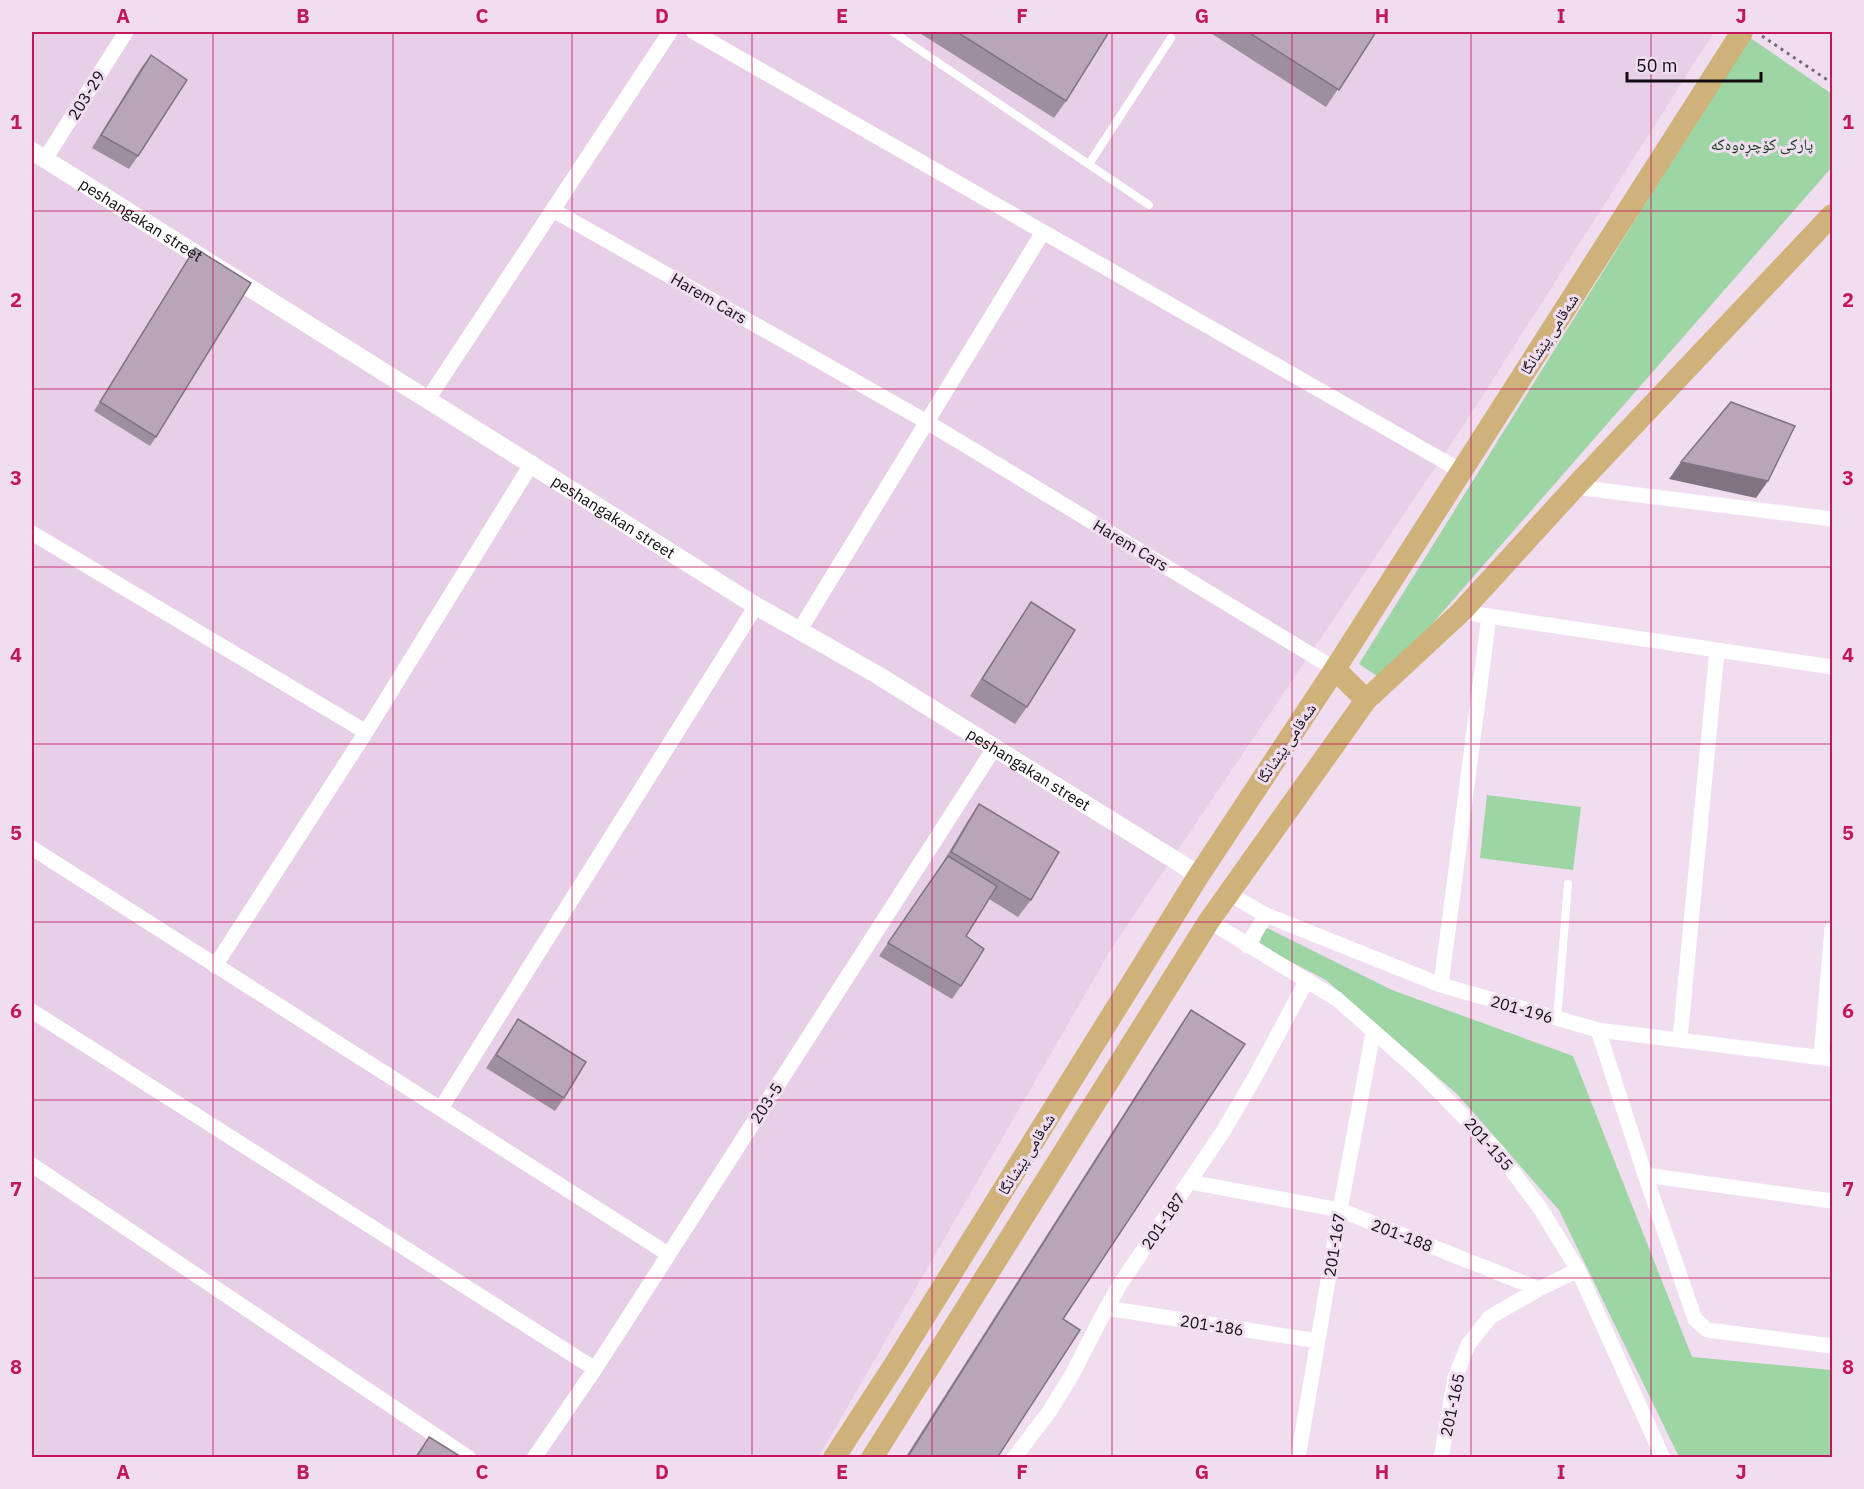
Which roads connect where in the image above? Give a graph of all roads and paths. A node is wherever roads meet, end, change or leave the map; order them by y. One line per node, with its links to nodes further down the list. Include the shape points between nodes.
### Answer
1 (126, 32): 9 (street, 203-29)
2 (670, 32): 12 (street)
3 (694, 32): 14 (street)
4 (893, 32): 10 (lane)
5 (1742, 32): 18 (main road, شەقامی پێشانگا)
6 (1756, 32): 8 (path)
7 (1171, 38): 10 (lane)
8 (1833, 83)
9 (38, 155): 15 (street, peshangakan street)
10 (1089, 164): 11 (lane)
11 (1149, 205)
12 (553, 210): 15 (street); 16 (street, Harem Cars)
13 (1833, 215): 19 (main road, شەقامی پێشانگا)
14 (1043, 232): 16 (street); 18 (street)
15 (428, 399): 17 (street, peshangakan street)
16 (927, 422): 25 (street); 28 (street, Harem Cars)
17 (532, 464): 22 (street, peshangakan street); 30 (street)
18 (1461, 471): 28 (main road, شەقامی پێشانگا)
19 (1575, 487): 20 (street); 23 (main road, شەقامی پێشانگا)
20 (1833, 519)
21 (32, 533): 30 (street)
22 (756, 606): 25 (street, peshangakan street); 49 (street)
23 (1461, 612): 24 (street); 29 (main road, شەقامی پێشانگا)
24 (1489, 616): 26 (street); 42 (street)
25 (799, 631): 31 (street, peshangakan street)
26 (1717, 650): 27 (street); 47 (street)
27 (1833, 667)
28 (1335, 669): 29 (main road); 33 (main road, شەقامی پێشانگا)
29 (1366, 700): 35 (main road, شەقامی پێشانگا)
30 (366, 732): 40 (street)
31 (995, 747): 33 (street, peshangakan street); 55 (street, 203-5)
32 (32, 848): 40 (street)
33 (1199, 875): 61 (main road, شەقامی پێشانگا)
34 (1568, 884): 44 (lane)
35 (1229, 894): 36 (street, 201-196); 37 (main road, شەقامی پێشانگا)
36 (1266, 915): 39 (street); 42 (street, 201-196)
37 (1209, 921): 39 (street, 201-155); 63 (main road, شەقامی پێشانگا)
38 (1833, 929): 48 (street)
39 (1247, 945): 41 (street, 201-155)
40 (215, 966): 49 (street)
41 (1307, 980): 46 (street, 201-155, via 1337,999); 52 (street, 201-187, via 1239,1104)
42 (1441, 986): 44 (street, 201-196)
43 (32, 1011): 62 (street)
44 (1557, 1019): 45 (street, 201-196)
45 (1598, 1030): 47 (street, 201-196); 51 (street)
46 (1373, 1033): 54 (street, 201-167); 56 (street, 201-155, via 1423,1075 1498,1152 1540,1208)
47 (1680, 1039): 48 (street, 201-196)
48 (1827, 1058)
49 (441, 1108): 55 (street)
50 (32, 1165): 64 (street)
51 (1645, 1175): 53 (street); 60 (street, via 1695,1319 1707,1330)
52 (1190, 1182): 54 (street, 201-188); 58 (street, 201-187)
53 (1833, 1201)
54 (1340, 1210): 57 (street, 201-188); 59 (street, 201-167)
55 (669, 1254): 62 (street, 203-5)
56 (1578, 1270): 57 (street, 201-165); 71 (street, 201-155)
57 (1539, 1289): 70 (street, 201-165, via 1490,1317 1468,1345 1455,1378)
58 (1106, 1308): 59 (street, 201-186); 68 (street, 201-187, via 1073,1373)
59 (1318, 1341): 69 (street, 201-167)
60 (1833, 1346)
61 (895, 1364): 63 (main road); 66 (main road, شەقامی پێشانگا)
62 (595, 1369): 65 (street, 203-5)
63 (921, 1380): 67 (main road, شەقامی پێشانگا)
64 (470, 1458)
65 (534, 1458)
66 (834, 1458)
67 (872, 1458)
68 (1014, 1458)
69 (1298, 1458)
70 (1441, 1458)
71 (1663, 1458)

